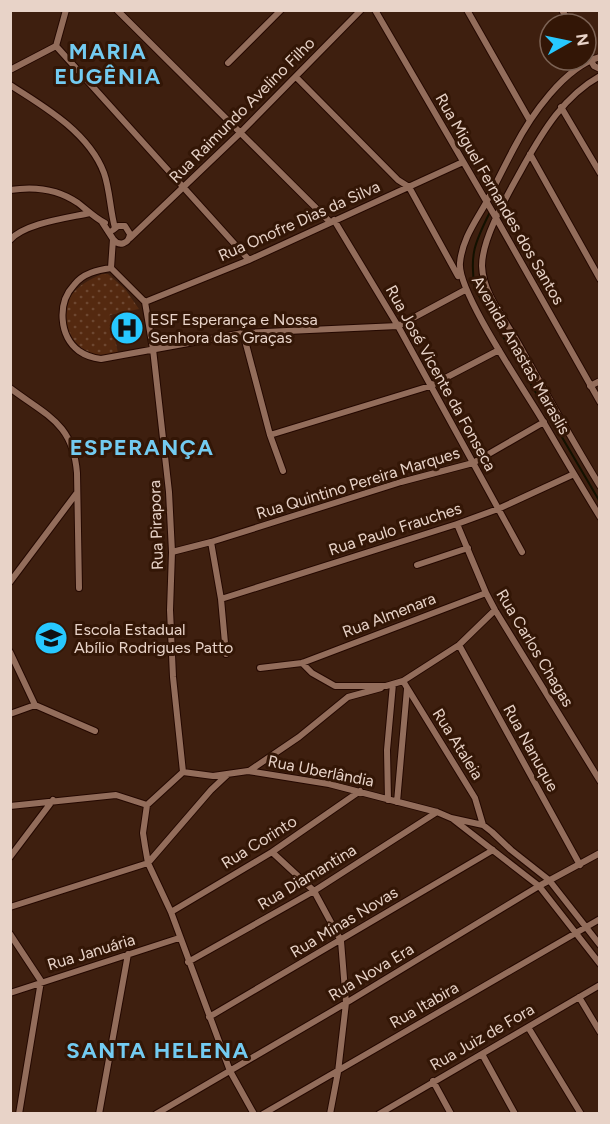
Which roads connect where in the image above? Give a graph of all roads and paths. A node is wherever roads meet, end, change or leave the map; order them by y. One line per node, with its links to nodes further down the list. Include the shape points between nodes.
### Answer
1 (66, 10): 8 (street)
2 (117, 10): 17 (street, Rua José Vicente da Fonseca)
3 (270, 10): 7 (street)
4 (361, 10): 13 (street, Rua Raimundo Avelino Filho)
5 (375, 10): 19 (street, Rua Miguel Fernandes dos Santos)
6 (467, 10): 16 (street)
7 (279, 13): 9 (street)
8 (56, 46): 10 (street); 22 (street)
9 (228, 63)
10 (10, 70)
11 (574, 72): 16 (street, Avenida Anastas Maraslis)
12 (600, 76): 15 (street, Avenida Anastas Maraslis)
13 (296, 77): 17 (street, Rua Raimundo Avelino Filho); 21 (street)
14 (10, 85): 26 (street, via 73,129 90,148 105,174)
15 (561, 107): 18 (street, Avenida Anastas Maraslis); 20 (street)
16 (529, 119): 24 (street, Avenida Anastas Maraslis)
17 (240, 133): 22 (street, Rua Raimundo Avelino Filho); 28 (street, Rua José Vicente da Fonseca)
18 (530, 153): 27 (street, Avenida Anastas Maraslis); 40 (street)
19 (463, 162): 21 (street, Rua Onofre Dias da Silva); 24 (street, Rua Miguel Fernandes dos Santos)
20 (600, 173)
21 (409, 187): 28 (street, Rua Onofre Dias da Silva); 41 (street)
22 (184, 188): 31 (street, Rua Raimundo Avelino Filho); 38 (street)
23 (10, 190): 25 (street, via 53,191)
24 (487, 201): 27 (street, Rua Miguel Fernandes dos Santos); 41 (street, Avenida Anastas Maraslis, via 469,230 460,259)
25 (90, 213): 29 (street); 35 (street, via 31,227)
26 (111, 213): 30 (street); 32 (street)
27 (496, 218): 49 (street, Rua Miguel Fernandes dos Santos); 57 (street, Avenida Anastas Maraslis, via 482,266 487,290)
28 (332, 221): 38 (street, Rua Onofre Dias da Silva); 43 (street, Rua José Vicente da Fonseca)
29 (102, 222): 32 (street); 33 (street)
30 (126, 227): 31 (street); 32 (street); 34 (street)
31 (141, 227): 34 (street, Rua Raimundo Avelino Filho)
32 (115, 228): 33 (street)
33 (112, 238): 36 (street); 37 (street)
34 (130, 238): 36 (street)
35 (10, 240)
36 (124, 244): 37 (street)
37 (113, 257): 39 (street)
38 (249, 260): 42 (street, Rua Onofre Dias da Silva)
39 (111, 268): 42 (street); 45 (street, via 95,271 73,285 64,303 66,336 79,351 101,359)
40 (600, 279)
41 (465, 290): 43 (street); 46 (street, Avenida Anastas Maraslis)
42 (145, 302): 45 (street, Rua Pirapora)
43 (398, 326): 44 (street); 48 (street, Rua José Vicente da Fonseca)
44 (243, 333): 45 (street); 53 (street)
45 (153, 348): 64 (street, Rua Pirapora, via 166,455)
46 (499, 350): 48 (street); 52 (street, Avenida Anastas Maraslis)
47 (600, 381): 49 (street)
48 (430, 386): 53 (street); 54 (street, Rua José Vicente da Fonseca)
49 (590, 386): 51 (street, Rua Miguel Fernandes dos Santos)
50 (10, 388): 58 (street, via 54,420 70,440 75,455)
51 (600, 402)
52 (544, 422): 54 (street, Rua Quintino Pereira Marques); 56 (street, Avenida Anastas Maraslis)
53 (270, 435): 55 (street)
54 (473, 463): 59 (street, Rua José Vicente da Fonseca); 62 (street, Rua Quintino Pereira Marques)
55 (283, 471)
56 (574, 474): 59 (street, Rua Paulo Frauches); 60 (street, Avenida Anastas Maraslis)
57 (600, 486)
58 (77, 494): 67 (street); 68 (street)
59 (498, 509): 61 (street, Rua Paulo Frauches); 65 (street, Rua José Vicente da Fonseca)
60 (600, 517)
61 (458, 524): 63 (street, Rua Carlos Chagas); 70 (street, Rua Paulo Frauches)
62 (211, 542): 64 (street, Rua Quintino Pereira Marques); 70 (street)
63 (468, 548): 66 (street); 69 (street, Rua Carlos Chagas)
64 (172, 552): 84 (street, Rua Pirapora, via 172,666)
65 (522, 552)
66 (417, 565)
67 (10, 582)
68 (79, 588)
69 (486, 593): 71 (street, Rua Carlos Chagas); 75 (street, Rua Almenara)
70 (221, 599): 74 (street)
71 (495, 610): 72 (street); 86 (street, Rua Carlos Chagas)
72 (459, 645): 77 (street); 101 (street, Rua Nanuque)
73 (10, 652): 80 (street)
74 (226, 654)
75 (302, 663): 76 (street, Rua Almenara); 78 (street, via 335,686)
76 (260, 668)
77 (403, 681): 78 (street); 79 (street, Rua Ataleia)
78 (389, 685): 83 (street, via 348,698); 89 (street)
79 (407, 688): 90 (street); 95 (street, Rua Ataleia, via 475,798)
80 (35, 705): 81 (street); 82 (street)
81 (10, 714)
82 (94, 731)
83 (248, 771): 85 (street, Rua Uberlândia); 87 (street, Rua Uberlândia)
84 (183, 772): 85 (street, Rua Uberlândia); 91 (street)
85 (226, 775): 100 (street)
86 (600, 781)
87 (360, 791): 89 (street, Rua Uberlândia); 97 (street, Rua Corinto)
88 (53, 800): 91 (street, via 116,795); 92 (street); 99 (street)
89 (388, 800): 90 (street, Rua Uberlândia)
90 (397, 802): 93 (street, Rua Uberlândia)
91 (147, 805): 100 (street, via 143,833)
92 (10, 806)
93 (437, 812): 94 (street, Rua Uberlândia); 104 (street, Rua Diamantina)
94 (451, 818): 95 (street, Rua Uberlândia); 96 (street, Rua Uberlândia)
95 (483, 825): 102 (street, Rua Uberlândia)
96 (493, 850): 103 (street, Rua Uberlândia); 112 (street, Rua Minas Novas)
97 (272, 852): 104 (street); 106 (street, Rua Corinto)
98 (600, 853): 101 (street, Rua Nova Era)
99 (10, 857)
100 (148, 863): 105 (street); 106 (street)
101 (580, 865): 102 (street, Rua Nova Era)
102 (549, 880): 103 (street, Rua Nova Era); 108 (street, Rua Uberlândia)
103 (539, 886): 109 (street, Rua Uberlândia); 121 (street, Rua Nova Era)
104 (314, 891): 112 (street); 115 (street, Rua Diamantina)
105 (10, 907)
106 (171, 912): 111 (street)
107 (600, 919): 108 (street, Rua Itabira)
108 (585, 927): 109 (street, Rua Itabira); 113 (street, Rua Uberlândia)
109 (575, 932): 116 (street, Rua Uberlândia); 127 (street, Rua Itabira)
110 (10, 934): 117 (street)
111 (179, 938): 114 (street, Rua Januária); 115 (street)
112 (342, 941): 121 (street); 122 (street, Rua Minas Novas)
113 (600, 945)
114 (128, 954): 117 (street, Rua Januária); 130 (street)
115 (188, 962): 122 (street)
116 (600, 964)
117 (41, 981): 119 (street, Rua Januária); 129 (street)
118 (600, 985): 120 (street, Rua Juiz de Fora)
119 (10, 993)
120 (579, 997): 123 (street, Rua Juiz de Fora); 124 (street)
121 (346, 1003): 126 (street, Rua Nova Era); 127 (street)
122 (209, 1017): 126 (street)
123 (528, 1027): 125 (street, Rua Juiz de Fora); 138 (street)
124 (600, 1032)
125 (482, 1054): 128 (street, Rua Juiz de Fora); 137 (street)
126 (230, 1071): 131 (street, Rua Nova Era); 132 (street)
127 (338, 1072): 133 (street, Rua Itabira); 134 (street)
128 (433, 1081): 135 (street, Rua Juiz de Fora); 136 (street)
129 (20, 1113)
130 (99, 1113)
131 (156, 1113)
132 (254, 1113)
133 (263, 1113)
134 (330, 1113)
135 (380, 1113)
136 (451, 1113)
137 (515, 1113)
138 (581, 1113)

